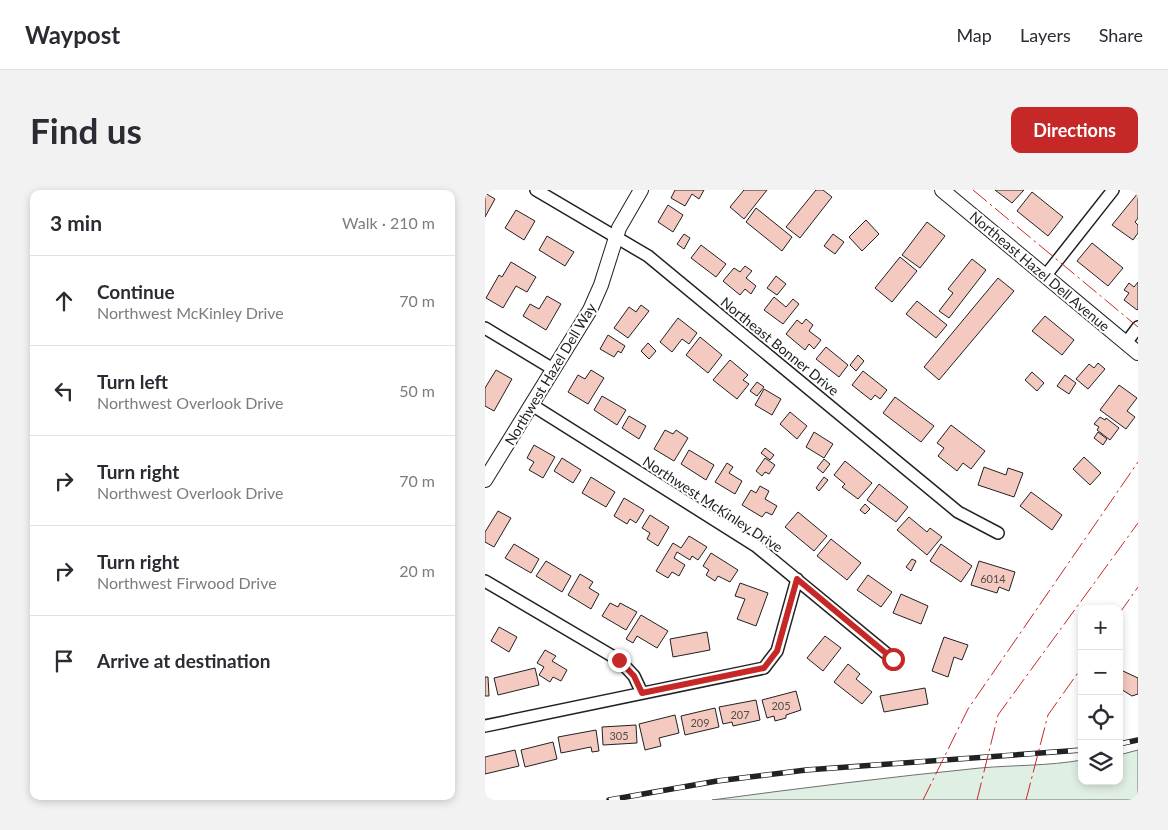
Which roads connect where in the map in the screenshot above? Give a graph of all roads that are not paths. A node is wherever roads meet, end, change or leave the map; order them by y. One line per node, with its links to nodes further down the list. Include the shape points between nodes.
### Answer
1 (536, 190): 5 (street, Northeast Bonner Drive)
2 (641, 190): 5 (street, Northwest Hazel Dell Way)
3 (943, 190): 6 (street, Northeast Hazel Dell Avenue)
4 (1113, 190): 6 (street)
5 (616, 237): 11 (street, Northwest Hazel Dell Way, via 598,295); 14 (street, Northeast Bonner Drive, via 648,256 958,512)
6 (1046, 274): 9 (street, Northeast Hazel Dell Avenue)
7 (1138, 327): 9 (street)
8 (485, 328): 11 (street)
9 (1126, 343): 10 (street, Northeast Hazel Dell Avenue)
10 (1138, 353)
11 (553, 370): 12 (street, Northwest Hazel Dell Way)
12 (531, 405): 13 (street, Northwest Hazel Dell Way); 15 (street, Northwest McKinley Drive, via 756,546)
13 (485, 480)
14 (998, 533)
15 (797, 579): 17 (street, Northwest McKinley Drive); 18 (street, via 777,651 764,668)
16 (485, 581): 18 (street, via 619,660 634,676)
17 (893, 659)
18 (642, 693): 19 (street)
19 (485, 726)

